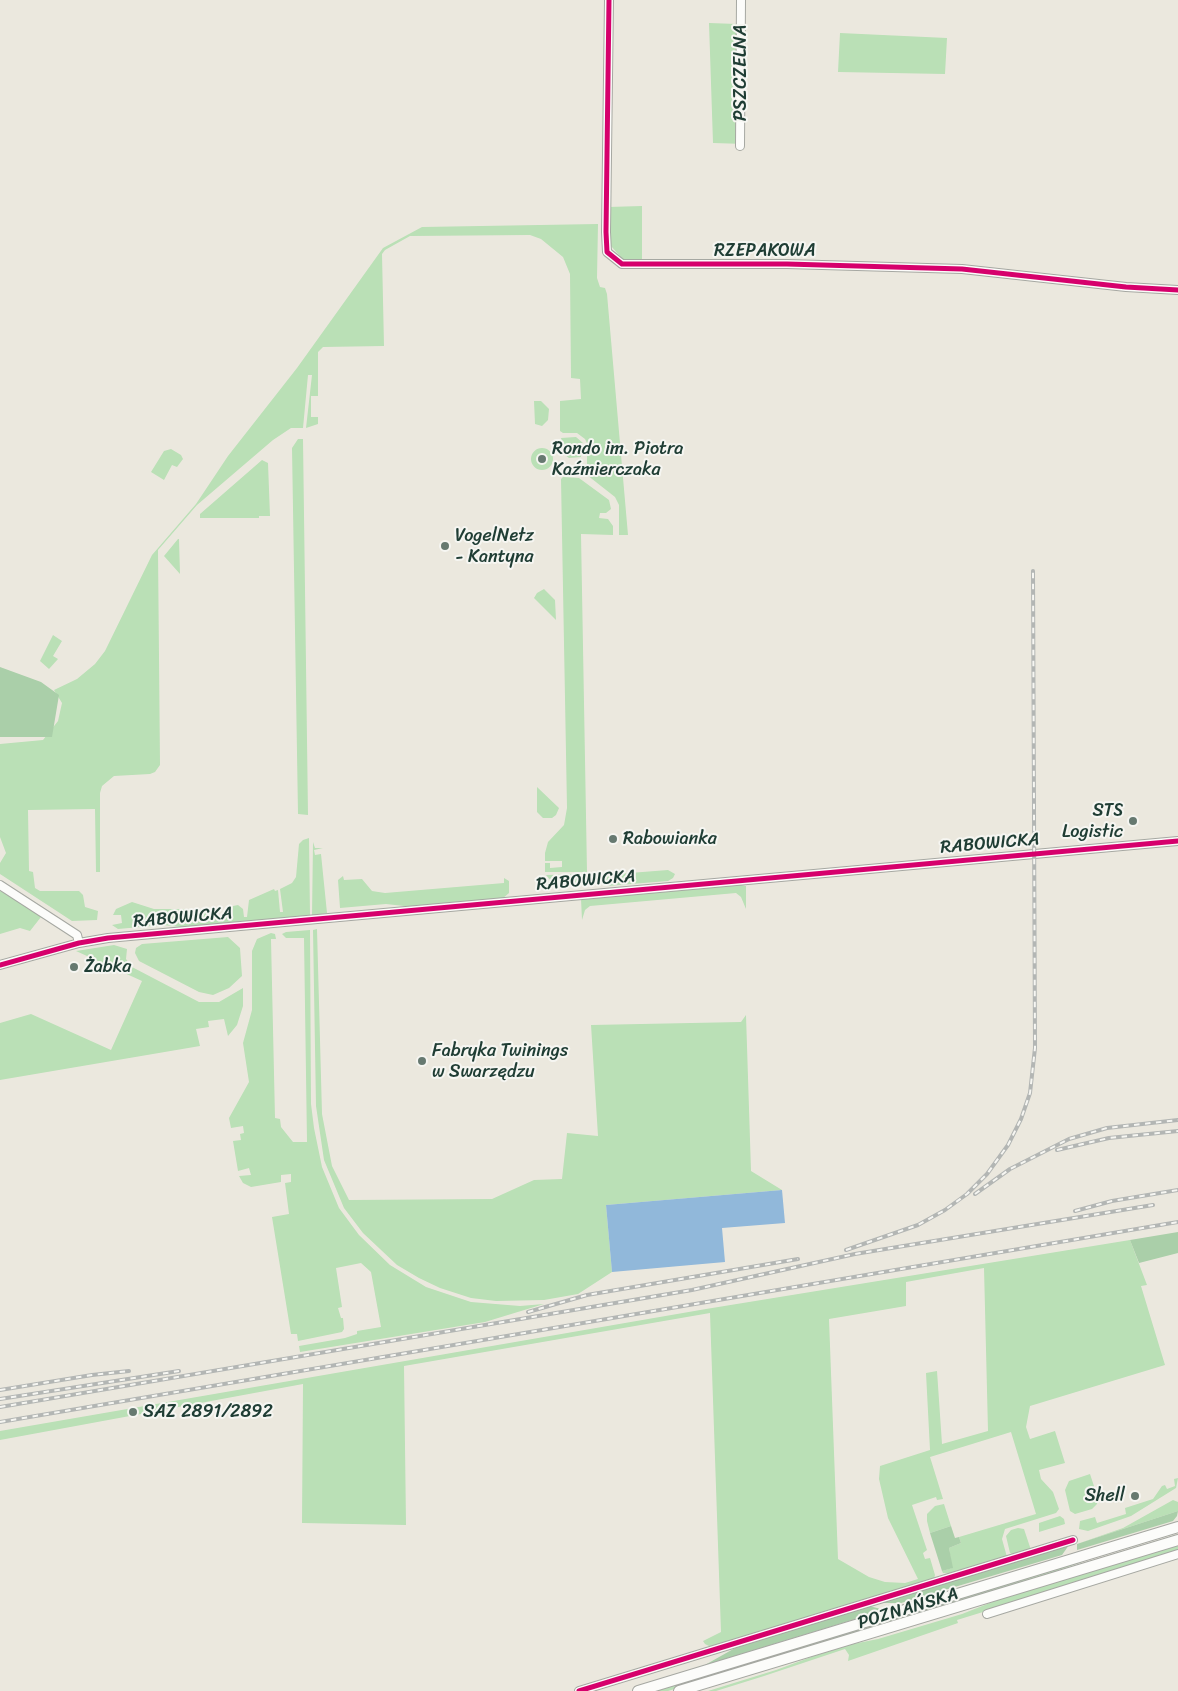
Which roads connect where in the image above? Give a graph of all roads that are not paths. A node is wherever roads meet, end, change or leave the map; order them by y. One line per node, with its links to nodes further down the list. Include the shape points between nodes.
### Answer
1 (609, 0): 4 (street, RZEPAKOWA, via 606,232 608,252 622,264 962,269)
2 (741, 0): 3 (street, PSZCZELNA)
3 (740, 146)
4 (1178, 290)
5 (1178, 841): 7 (street, RABOWICKA)
6 (0, 885): 7 (street, via 77,935)
7 (79, 943): 8 (street, RABOWICKA)
8 (0, 965)
9 (1178, 1522): 11 (street)
10 (1178, 1527): 11 (main road, POZNAŃSKA)
11 (1162, 1532): 17 (main road, POZNAŃSKA)
12 (1074, 1540): 16 (street)
13 (1178, 1540): 18 (main road, POZNAŃSKA)
14 (1178, 1554): 15 (street)
15 (987, 1614)
16 (579, 1691)
17 (638, 1691)
18 (680, 1691)

